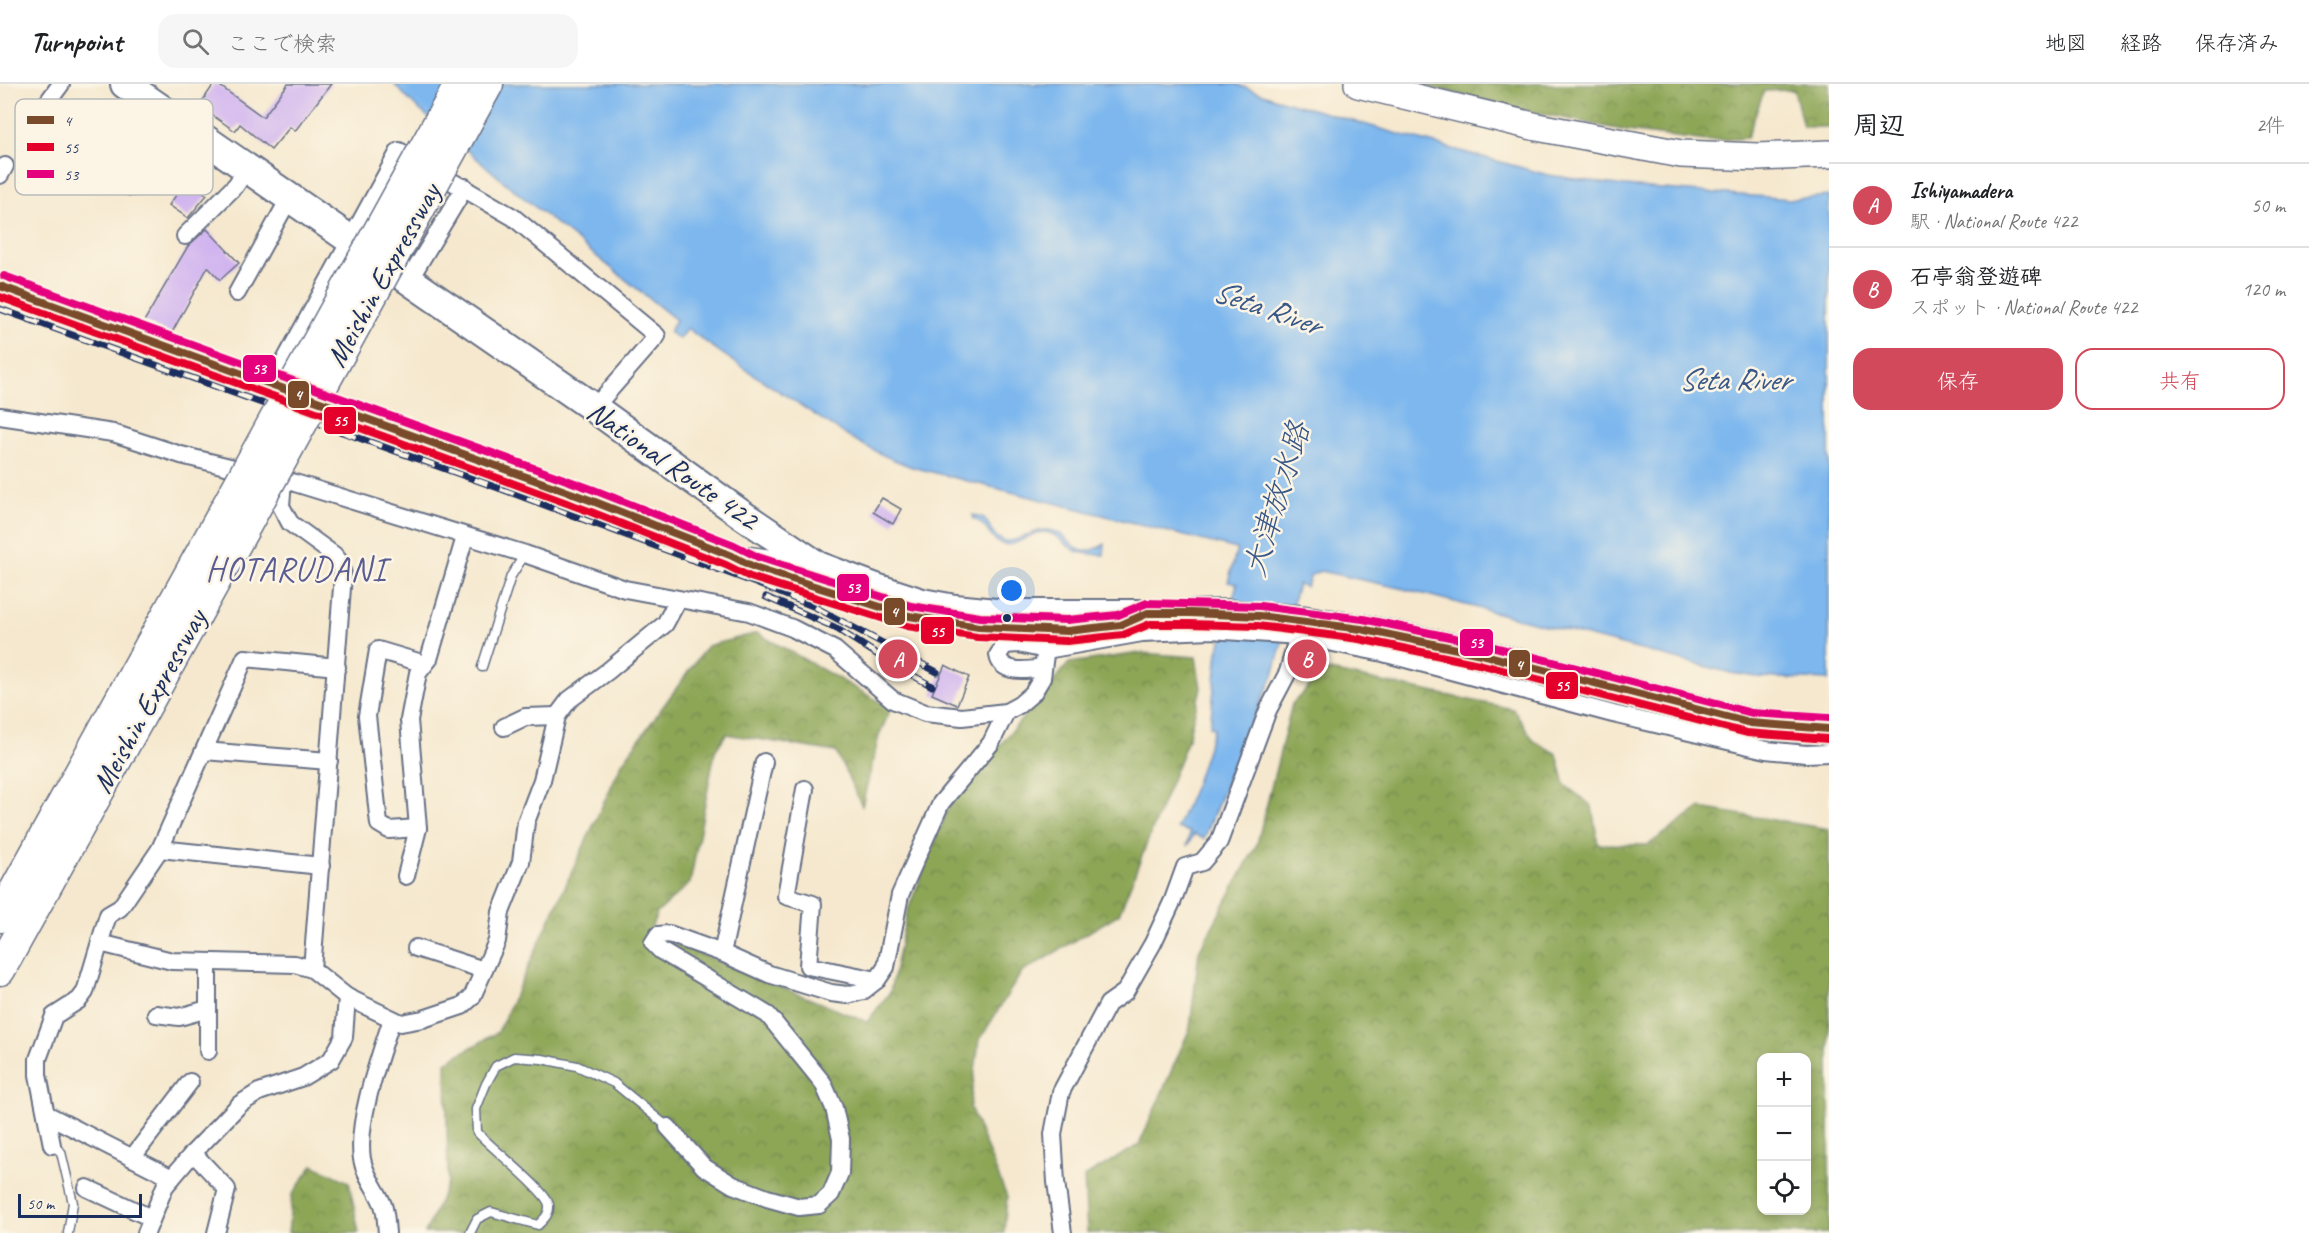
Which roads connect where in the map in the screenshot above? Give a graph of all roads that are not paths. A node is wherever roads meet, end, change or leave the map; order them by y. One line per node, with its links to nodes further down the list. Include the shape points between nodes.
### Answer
1 (61, 84): 6 (street)
2 (125, 84): 7 (highway, National Route 422)
3 (460, 84): 23 (highway, Meishin Expressway, bridge)
4 (488, 84): 23 (highway, Meishin Expressway, bridge)
5 (1358, 84): 9 (main road, via 1537,127 1681,154)
6 (51, 99)
7 (148, 99)
8 (213, 143): 10 (highway, National Route 422)
9 (1829, 154)
10 (248, 167): 12 (highway, National Route 422); 13 (street, via 236,185)
11 (465, 188): 14 (street, via 399,151); 15 (street); 19 (street, via 513,217 657,336)
12 (290, 197): 14 (highway, National Route 422); 17 (street)
13 (185, 236)
14 (351, 240): 15 (highway, National Route 422); 18 (street)
15 (410, 280): 19 (highway, National Route 422)
16 (0, 286): 18 (street)
17 (237, 293)
18 (272, 384): 25 (street)
19 (594, 408): 26 (highway, National Route 422)
20 (0, 416): 21 (street, via 113,433 181,455)
21 (283, 480): 22 (street); 32 (street, via 281,506 290,523 340,562 343,594)
22 (465, 537): 24 (street); 31 (street)
23 (217, 551): 49 (highway, Meishin Expressway); 55 (highway, Meishin Expressway)
24 (525, 554): 27 (street, via 625,589); 33 (lane, via 511,576)
25 (730, 555): 26 (street); 28 (street, via 754,567 909,616 978,627)
26 (818, 566): 28 (highway, National Route 422, via 922,603)
27 (678, 600): 35 (street, via 749,612 792,628 835,650 893,700 925,713 962,717); 36 (street, via 665,624 569,700)
28 (1049, 623): 29 (highway, National Route 422, via 1148,613 1226,614); 30 (street)
29 (1298, 625): 30 (street, via 1142,633); 37 (highway, National Route 422, via 1428,641); 77 (street, via 1288,672 1268,710 1219,842 1202,862 1185,867 1153,943 1125,992 1108,1005 1061,1092 1053,1134)
30 (1046, 650): 34 (street); 34 (street, via 1012,644 1005,645 998,655 1003,666)
31 (425, 664): 45 (street, via 418,673 409,720); 45 (street, via 378,650 367,716 379,824 389,830)
32 (337, 667): 40 (street, via 245,658); 42 (street)
33 (482, 667)
34 (1043, 668): 35 (street, via 1033,693)
35 (1006, 712): 57 (street, via 991,743 941,803 900,895 886,967)
36 (556, 716): 38 (street, via 525,717); 56 (street, via 542,780 526,822 520,862 501,912 497,941)
37 (1690, 721): 39 (highway, National Route 422); 41 (street, via 1766,750)
38 (504, 727)
39 (1829, 729)
40 (204, 751): 42 (street); 46 (street)
41 (1829, 753)
42 (329, 761): 47 (street)
43 (764, 762): 52 (street)
44 (805, 789): 57 (street, via 786,896 813,904 808,966)
45 (418, 828): 48 (street)
46 (160, 849): 47 (street); 50 (street, via 120,908 108,915)
47 (321, 866): 54 (street)
48 (406, 876)
49 (0, 917)
50 (100, 943): 53 (street, via 172,961); 64 (street, via 85,992 54,1016 39,1059 38,1075)
51 (417, 948): 56 (street)
52 (722, 953): 57 (street, via 769,974 831,993 863,991); 65 (street, via 669,934 658,935 653,943 768,1016 822,1083 834,1108 841,1139 840,1173 831,1194 819,1205 799,1207 733,1185 704,1167)
53 (208, 962): 54 (street, via 295,964); 59 (street)
54 (312, 969): 58 (street)
55 (0, 970)
56 (484, 970): 61 (street, via 472,997 462,1006 423,1019 401,1023)
57 (877, 980)
58 (347, 997): 61 (street); 67 (street, via 344,1037 331,1059 303,1077 259,1092 240,1104)
59 (208, 1009): 60 (street, via 179,1017); 62 (street)
60 (156, 1014)
61 (392, 1019): 75 (street, via 375,1072 362,1149 366,1176 384,1206)
62 (208, 1051)
63 (190, 1082): 68 (street)
64 (46, 1114): 66 (street); 68 (street)
65 (668, 1127): 76 (lane, via 614,1083 577,1066 514,1057 496,1066 476,1109 477,1132 490,1148 542,1191 549,1204 546,1217 538,1225 491,1212 477,1219)
66 (52, 1145): 71 (lane, via 61,1152)
67 (193, 1153): 69 (street); 74 (street, via 227,1189)
68 (132, 1158): 69 (street)
69 (172, 1178): 72 (street)
70 (87, 1188): 71 (lane); 72 (street)
71 (70, 1192): 73 (lane, via 73,1203)
72 (148, 1226)
73 (68, 1233)
74 (216, 1233)
75 (387, 1233)
76 (470, 1233)
77 (1064, 1233)

